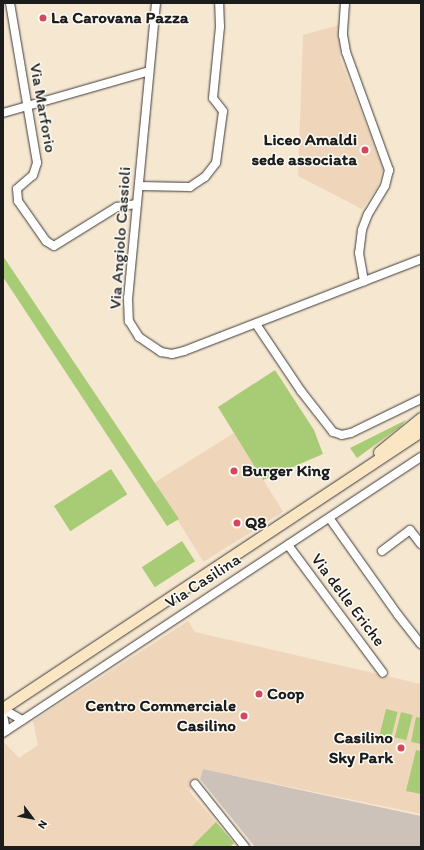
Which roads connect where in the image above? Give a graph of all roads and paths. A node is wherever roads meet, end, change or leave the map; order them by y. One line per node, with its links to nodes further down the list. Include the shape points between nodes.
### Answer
1 (10, 3): 6 (street, Via Marforio)
2 (156, 3): 5 (street, Via Angiolo Cassioli)
3 (219, 3): 8 (street, via 220,23 213,98 223,111 216,163 208,175 190,187)
4 (345, 3): 11 (street, via 343,35 346,52 389,170 385,186 368,214 362,230 359,253)
5 (149, 71): 6 (street); 8 (street, Via Angiolo Cassioli)
6 (27, 107): 7 (street); 9 (street, Via Marforio, via 37,166 35,173 19,186 15,194 48,243 54,246 61,243 121,205)
7 (3, 113)
8 (139, 186): 9 (street, Via Angiolo Cassioli)
9 (137, 204): 12 (street, Via Angiolo Cassioli, via 128,307 130,325 139,337 157,351 172,354)
10 (421, 260): 11 (street, Via Angiolo Cassioli)
11 (364, 282): 12 (street, Via Angiolo Cassioli)
12 (256, 324): 13 (street, via 301,391 335,433 348,434)
13 (421, 400)
14 (421, 418): 17 (main road, Via Casilina, via 384,447)
15 (421, 430): 17 (main road, Via Casilina)
16 (421, 457): 18 (street, Via Casilina)
17 (357, 474): 24 (main road, Via Casilina)
18 (330, 519): 20 (street, Via Casilina); 22 (street, via 398,616)
19 (421, 544): 21 (street, via 410,530)
20 (288, 545): 23 (street, Via delle Eriche); 26 (street, Via Casilina)
21 (382, 551)
22 (421, 644)
23 (383, 673)
24 (3, 709): 26 (street)
25 (3, 715): 27 (street)
26 (22, 720): 27 (street, Via Casilina)
27 (4, 732)
28 (195, 784): 29 (street)
29 (245, 847)

